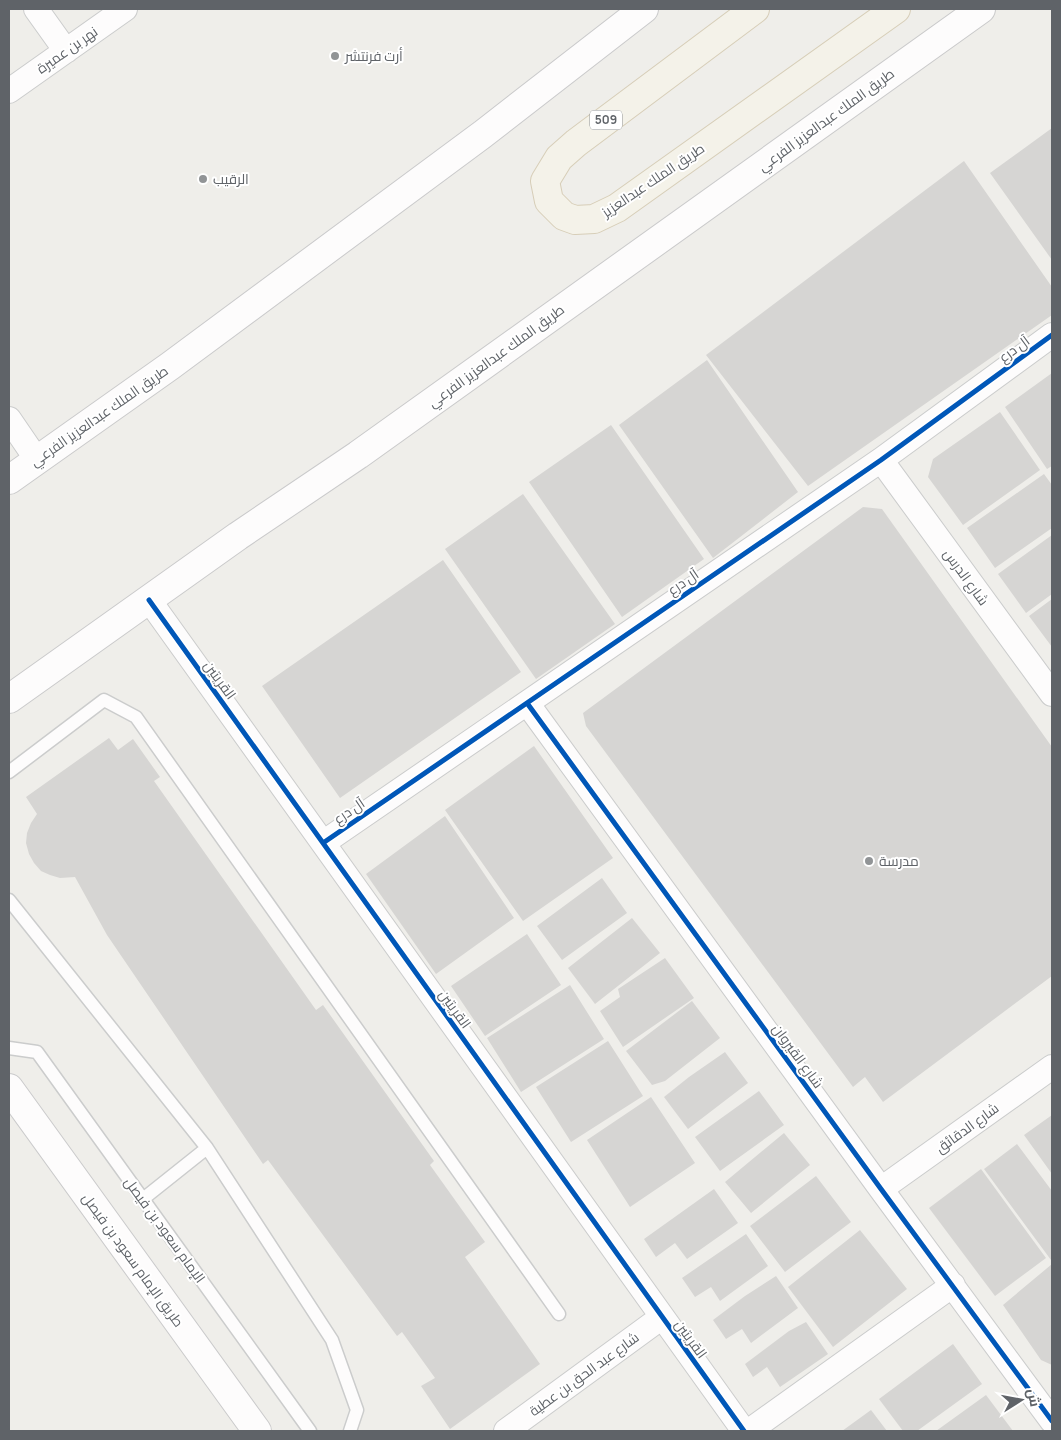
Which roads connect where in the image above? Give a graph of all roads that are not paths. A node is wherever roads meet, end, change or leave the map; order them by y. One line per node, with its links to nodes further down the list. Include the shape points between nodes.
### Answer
1 (36, 9): 7 (street)
2 (125, 9): 7 (street, نهر بن عميرة)
3 (644, 9): 11 (main road, طريق الملك عبدالعزيز الفرعي, via 483,134 170,366)
4 (755, 9): 5 (main road, طريق الملك عبدالعزيز / 509, via 558,158 545,181 549,201 564,216 575,220 594,219 618,208)
5 (896, 9)
6 (982, 9): 14 (main road, طريق الملك عبدالعزيز الفرعي, via 366,450)
7 (66, 51): 8 (street, نهر بن عميرة)
8 (9, 91)
9 (1052, 335): 12 (street, آل درع)
10 (9, 419): 11 (street)
11 (37, 460): 13 (main road, طريق الملك عبدالعزيز الفرعي)
12 (881, 460): 15 (street, شارع الدرس); 17 (street, آل درع)
13 (9, 480)
14 (149, 600): 16 (main road, طريق الملك عبدالعزيز الفرعي); 19 (street, القريتين)
15 (1052, 694)
16 (9, 699)
17 (527, 703): 19 (street, آل درع); 25 (street, شارع القيروان)
18 (9, 772): 28 (lane, via 104,700 136,716)
19 (323, 843): 29 (street, القريتين)
20 (9, 900): 24 (lane)
21 (9, 1048): 26 (lane, الإمام سعود بن فيصل, via 37,1052)
22 (1052, 1067): 25 (street, شارع الدقائق)
23 (9, 1088): 31 (main road, طريق الإمام سعود بن فيصل)
24 (207, 1148): 26 (lane); 33 (lane, via 332,1340 357,1410)
25 (881, 1189): 27 (street, شارع القيروان)
26 (143, 1200): 32 (lane, الإمام سعود بن فيصل)
27 (953, 1285): 30 (street, شارع القيروان); 36 (street)
28 (559, 1314)
29 (662, 1317): 34 (street, شارع عبد الحق بن عطية); 35 (street, القريتين)
30 (1050, 1412)
31 (257, 1431)
32 (310, 1431)
33 (350, 1431)
34 (506, 1431)
35 (744, 1431)
36 (749, 1431)

